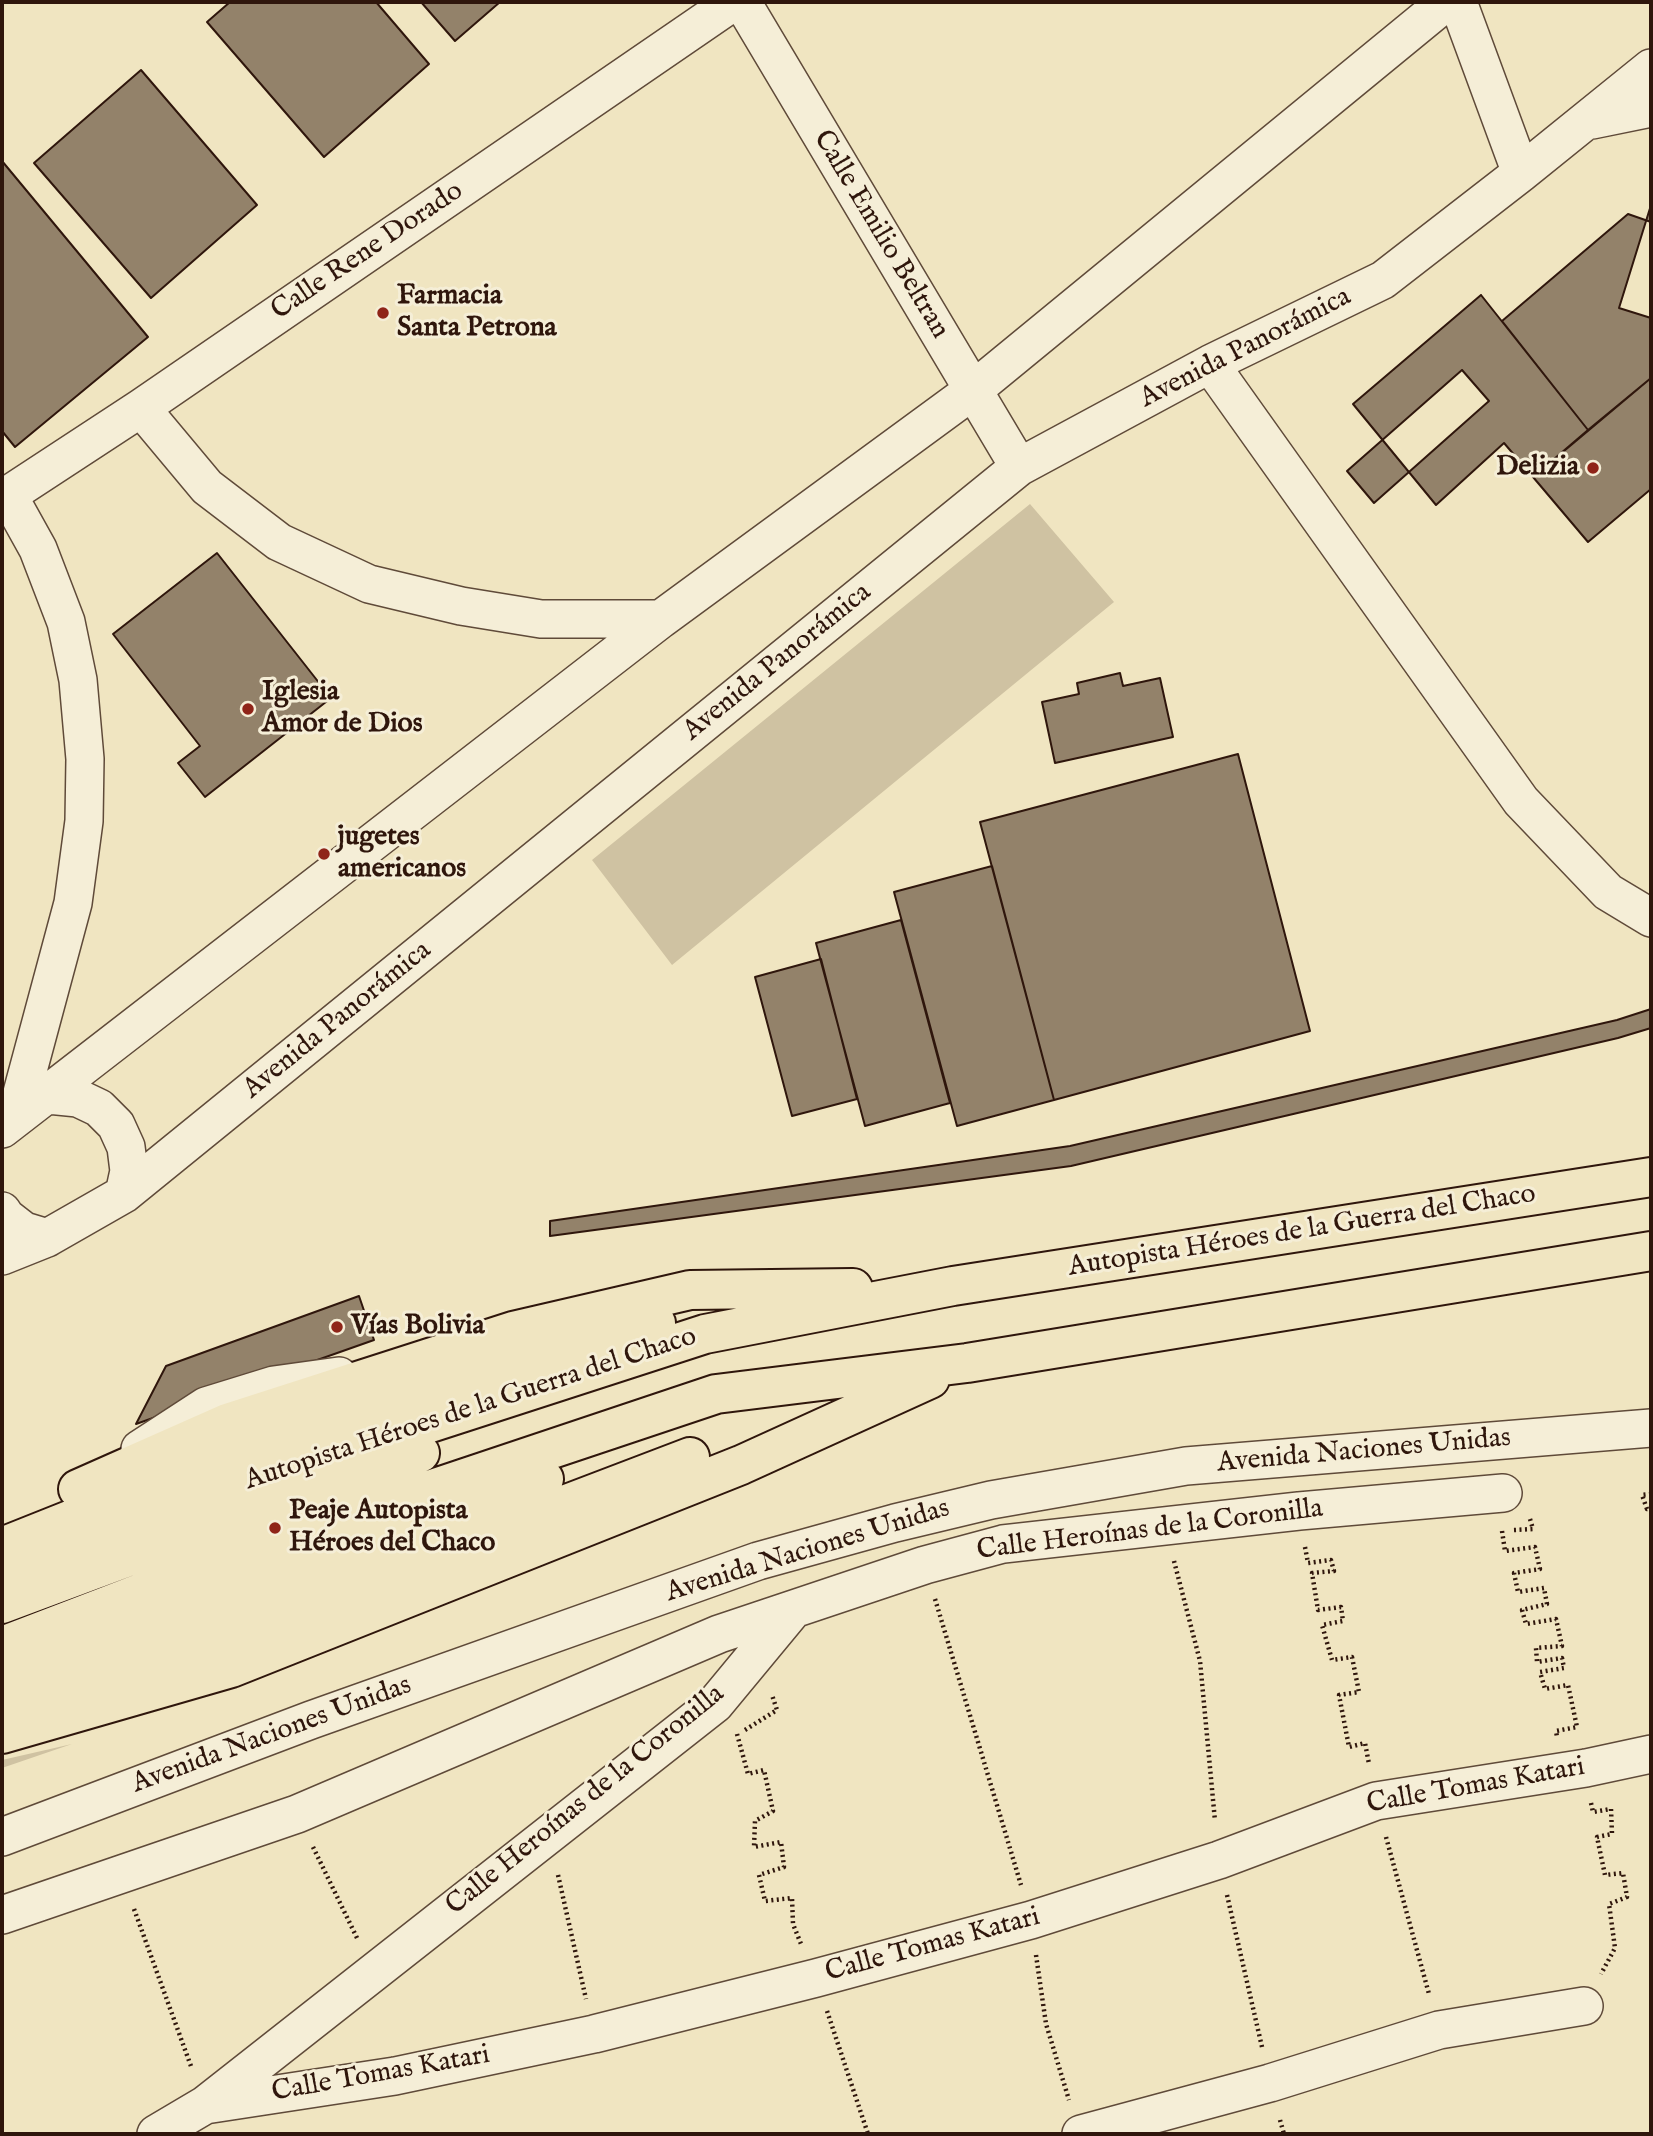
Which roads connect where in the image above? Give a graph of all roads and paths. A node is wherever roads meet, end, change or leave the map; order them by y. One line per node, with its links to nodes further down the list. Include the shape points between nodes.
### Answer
1 (733, 2): 11 (street, Calle Rene Dorado)
2 (742, 2): 10 (street, Calle Emilio Beltran)
3 (1446, 2): 10 (street)
4 (1458, 2): 8 (street)
5 (1651, 68): 7 (street, Avenida Panorámica)
6 (1651, 108): 7 (street, Avenida Panorámica)
7 (1588, 120): 8 (street, Avenida Panorámica)
8 (1521, 173): 9 (street, Avenida Panorámica, via 1383,280)
9 (1210, 364): 12 (street, Avenida Panorámica); 15 (street, via 1521,801 1608,892)
10 (972, 391): 12 (street, Calle Emilio Beltran); 14 (street)
11 (141, 408): 13 (street, Calle Rene Dorado); 14 (street, via 207,487 279,542 369,584 541,620)
12 (1019, 467): 19 (street, Avenida Panorámica)
13 (5, 497): 17 (street, via 38,549 66,622 78,680 85,759 84,821 73,903)
14 (662, 619): 16 (street)
15 (1651, 918)
16 (48, 1095): 17 (street); 19 (street, via 78,1098 99,1108 116,1125 127,1147 129,1171)
17 (9, 1124)
18 (1651, 1177): 24 (highway, Autopista Héroes de la Guerra del Chaco)
19 (124, 1194): 21 (street, Avenida Panorámica)
20 (2, 1210): 21 (street, via 24,1231)
21 (47, 1238): 23 (street, Avenida Panorámica)
22 (1651, 1251): 25 (highway)
23 (2, 1256)
24 (953, 1286): 31 (highway, Autopista Héroes de la Guerra del Chaco, via 690,1290 513,1331 227,1423); 32 (highway, Autopista Héroes de la Guerra del Chaco, via 701,1310 528,1359 237,1452); 34 (highway, Autopista Héroes de la Guerra del Chaco, via 705,1334 248,1482); 35 (highway, Autopista Héroes de la Guerra del Chaco, via 709,1353 257,1509)
25 (967, 1363): 37 (highway, via 716,1394 268,1544); 38 (highway, via 712,1418); 40 (highway, via 728,1443 291,1609); 41 (highway, via 741,1465 231,1668)
26 (1651, 1428): 47 (street, Avenida Naciones Unidas, via 1186,1466 991,1500 895,1523 732,1571 311,1720)
27 (1503, 1493): 30 (street, Calle Heroínas de la Coronilla); 43 (path, via 1532,1521 1533,1529 1502,1531 1506,1551 1535,1547 1540,1569 1514,1573 1518,1592 1544,1588 1547,1604 1522,1609 1526,1624 1556,1619 1562,1646 1536,1648 1537,1662 1562,1658 1564,1668 1540,1672 1545,1689 1568,1685 1577,1727 1556,1731 1561,1753 1585,1751)
28 (1651, 1494): 29 (path, via 1642,1495 1647,1509)
29 (1651, 1508)
30 (1299, 1511): 33 (street, Calle Heroínas de la Coronilla, via 1003,1544); 44 (path, via 1308,1563 1331,1560 1334,1571 1312,1573 1318,1611 1341,1606 1343,1621 1322,1625 1332,1660 1352,1657 1359,1692 1339,1695 1349,1747 1365,1743)
31 (2, 1523)
32 (2, 1547)
33 (925, 1565): 36 (street, Calle Heroínas de la Coronilla); 50 (path)
34 (2, 1576)
35 (2, 1604)
36 (792, 1611): 45 (street, via 719,1634); 46 (street, Calle Heroínas de la Coronilla, via 715,1703)
37 (2, 1646)
38 (2, 1677)
39 (771, 1692): 52 (path, via 777,1710 737,1735 748,1774 764,1770 773,1811 755,1821 754,1847 781,1842 784,1867 759,1875 765,1901 792,1898 793,1924)
40 (2, 1706)
41 (2, 1734)
42 (1651, 1754): 43 (street, Calle Tomas Katari)
43 (1586, 1768): 44 (street, Calle Tomas Katari); 53 (path, via 1593,1812 1611,1809 1612,1834 1597,1837 1605,1875 1623,1873 1627,1898 1609,1904 1615,1948)
44 (1376, 1801): 50 (street, Calle Tomas Katari, via 1219,1860); 54 (path)
45 (297, 1814): 48 (street); 51 (path)
46 (548, 1833): 51 (street, Calle Heroínas de la Coronilla); 55 (path)
47 (2, 1837)
48 (122, 1876): 49 (street); 56 (path)
49 (2, 1915)
50 (1031, 1920): 52 (street, Calle Tomas Katari); 57 (path, via 1046,2024)
51 (374, 1972): 56 (street, Calle Heroínas de la Coronilla)
52 (816, 1978): 55 (street, Calle Tomas Katari); 59 (path)
53 (1584, 2006): 54 (street)
54 (1439, 2030): 57 (street, via 1270,2083)
55 (594, 2034): 56 (street, Calle Tomas Katari, via 395,2076)
56 (205, 2105): 58 (street, Calle Heroínas de la Coronilla)
57 (1076, 2122)
58 (156, 2134)
59 (868, 2134)

